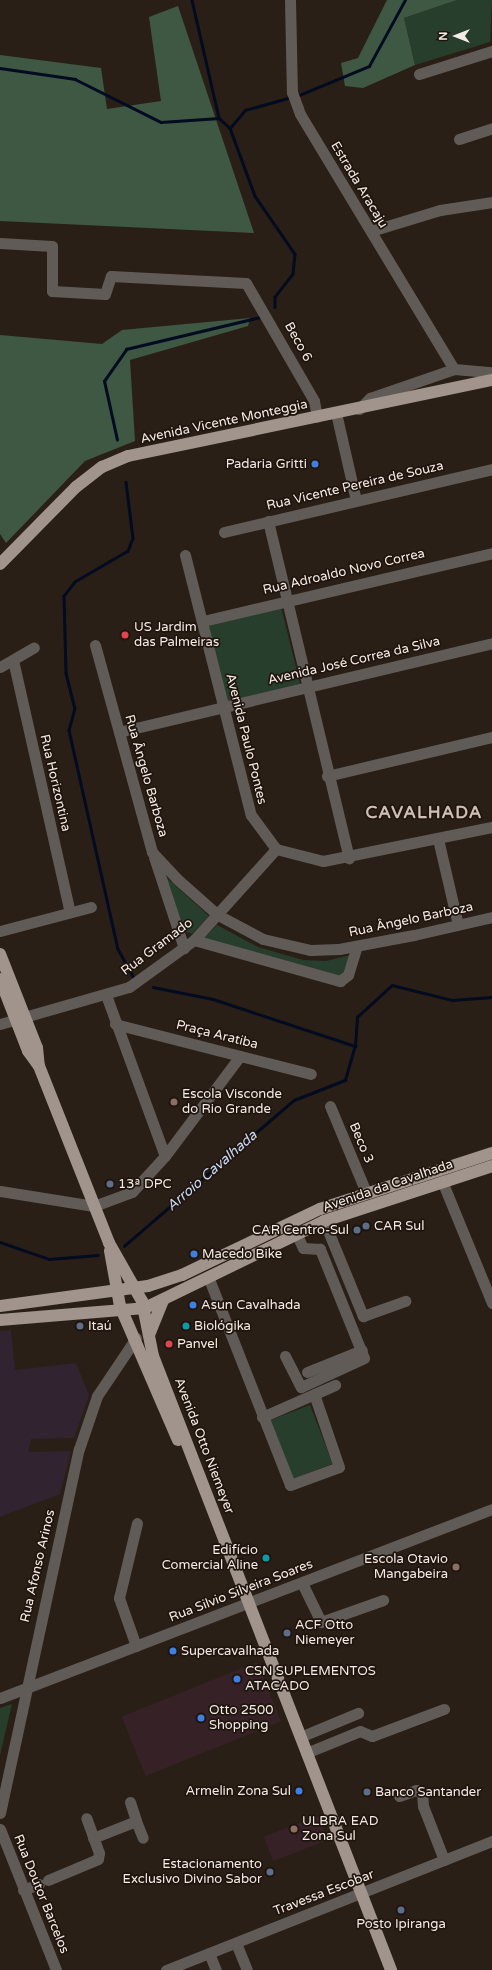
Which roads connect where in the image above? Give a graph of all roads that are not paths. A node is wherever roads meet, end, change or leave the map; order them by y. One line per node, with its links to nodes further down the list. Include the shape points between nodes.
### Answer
1 (290, 0): 7 (street, Estrada Aracaju, via 295,100)
2 (492, 51): 3 (street)
3 (419, 74)
4 (492, 128): 5 (street)
5 (460, 139)
6 (492, 202): 7 (street, via 440,210)
7 (371, 232): 9 (street, Estrada Aracaju)
8 (0, 243): 14 (street, Beco 6, via 52,246 52,291 105,294 111,276 246,283 314,401)
9 (454, 369): 10 (street); 12 (street, via 370,398)
10 (492, 372)
11 (492, 380): 12 (main road, Avenida Vicente Monteggia)
12 (360, 409): 13 (main road, Avenida Vicente Monteggia)
13 (336, 413): 14 (main road, Avenida Vicente Monteggia); 16 (street)
14 (317, 417): 21 (main road, Avenida Vicente Monteggia, via 128,456 102,467 76,487)
15 (492, 469): 16 (street, Rua Vicente Pereira de Souza)
16 (356, 500): 17 (street, Rua Vicente Pereira de Souza)
17 (268, 521): 18 (street, Rua Vicente Pereira de Souza); 22 (street)
18 (224, 532)
19 (492, 554): 22 (street, Rua Adroaldo Novo Correa)
20 (185, 555): 23 (street, Avenida Paulo Pontes)
21 (0, 564)
22 (286, 599): 23 (street, Rua Adroaldo Novo Correa); 29 (street)
23 (203, 621): 30 (street, Avenida Paulo Pontes)
24 (492, 643): 29 (street, Avenida José Correa da Silva)
25 (95, 645): 31 (street, Rua Ângelo Barboza)
26 (34, 647): 27 (street)
27 (13, 660): 28 (street); 40 (street, Rua Horizontina)
28 (0, 667)
29 (307, 686): 30 (street, Avenida José Correa da Silva); 33 (street)
30 (223, 707): 31 (street, Avenida José Correa da Silva); 36 (street, Avenida Paulo Pontes, via 251,815)
31 (119, 732): 37 (street, Rua Ângelo Barboza)
32 (492, 737): 33 (street)
33 (327, 776): 38 (street)
34 (492, 827): 35 (street)
35 (438, 839): 38 (street); 43 (street)
36 (276, 849): 38 (street, via 323,861); 41 (street, Rua Gramado)
37 (152, 852): 41 (street, Rua Ângelo Barboza, via 176,878); 47 (street)
38 (349, 858)
39 (91, 907): 40 (street)
40 (70, 912): 44 (street)
41 (218, 915): 45 (street, Rua Gramado); 46 (street, Rua Ângelo Barboza, via 260,938 288,947 310,950)
42 (492, 917): 43 (street, Rua Ângelo Barboza)
43 (458, 925): 46 (street, Rua Ângelo Barboza)
44 (0, 931)
45 (194, 940): 46 (street, via 340,981 348,976); 47 (street, Rua Gramado)
46 (357, 946)
47 (184, 948): 50 (street, Rua Gramado, via 129,987)
48 (0, 954): 51 (main road, Avenida Otto Niemeyer)
49 (0, 979): 51 (main road, Avenida Otto Niemeyer)
50 (106, 996): 51 (street, Rua Gramado); 53 (street)
51 (20, 1018): 52 (street, Rua Gramado); 63 (main road, Avenida Otto Niemeyer)
52 (0, 1024)
53 (115, 1024): 54 (street, Praça Aratiba); 58 (street)
54 (240, 1056): 55 (street, Praça Aratiba); 58 (street)
55 (312, 1074)
56 (330, 1106): 62 (street, Beco 3)
57 (492, 1153): 62 (main road, Avenida da Cavalhada)
58 (165, 1156): 63 (street, via 132,1192)
59 (492, 1166): 60 (main road, Avenida da Cavalhada)
60 (442, 1181): 64 (main road, Avenida da Cavalhada); 69 (street)
61 (0, 1191): 63 (street)
62 (366, 1192): 68 (main road, Avenida da Cavalhada, via 320,1209 182,1275)
63 (94, 1206): 66 (main road, Avenida Otto Niemeyer)
64 (324, 1221): 65 (main road, Avenida da Cavalhada); 72 (street, via 363,1316)
65 (296, 1235): 67 (main road, Avenida da Cavalhada); 79 (street, via 303,1248 320,1249)
66 (109, 1243): 68 (main road, Avenida Otto Niemeyer); 70 (main road, Avenida Otto Niemeyer)
67 (209, 1279): 71 (main road, Avenida da Cavalhada); 84 (street)
68 (135, 1289): 70 (main road, Avenida da Cavalhada); 75 (main road, Avenida Otto Niemeyer)
69 (489, 1289): 73 (street)
70 (117, 1291): 74 (main road, Avenida da Cavalhada); 76 (main road, Avenida Otto Niemeyer)
71 (163, 1301): 75 (main road, Avenida da Cavalhada); 78 (main road)
72 (405, 1301)
73 (492, 1304)
74 (0, 1306)
75 (145, 1308): 76 (main road, Avenida da Cavalhada); 78 (main road, Avenida Otto Niemeyer)
76 (122, 1312): 77 (main road, Avenida da Cavalhada, via 90,1310); 78 (main road, Avenida Otto Niemeyer)
77 (0, 1320)
78 (142, 1339): 89 (main road, Avenida Otto Niemeyer); 91 (street, Rua Afonso Arinos, via 97,1396 79,1449)
79 (362, 1350): 80 (street, via 361,1361 301,1387); 81 (street)
80 (285, 1356)
81 (307, 1372)
82 (336, 1385): 83 (street)
83 (314, 1394): 84 (street); 84 (street, via 339,1467 290,1485)
84 (262, 1417)
85 (492, 1509): 87 (street, Rua Silvio Silveira Soares)
86 (137, 1523): 90 (street, via 119,1598)
87 (302, 1583): 88 (street, via 321,1622); 89 (street, Rua Silvio Silveira Soares)
88 (383, 1600)
89 (247, 1604): 90 (street, Rua Silvio Silveira Soares); 95 (main road, Avenida Otto Niemeyer)
90 (136, 1646): 91 (street, Rua Silvio Silveira Soares)
91 (25, 1689): 92 (street, Rua Silvio Silveira Soares); 97 (street, Rua Afonso Arinos)
92 (0, 1698)
93 (444, 1709): 96 (street, via 372,1736 360,1731)
94 (358, 1713): 95 (street)
95 (300, 1737): 96 (main road, Avenida Otto Niemeyer)
96 (306, 1752): 109 (main road, Avenida Otto Niemeyer)
97 (3, 1791): 100 (street, Rua Afonso Arinos)
98 (399, 1796): 107 (street, via 416,1790 422,1792 423,1806)
99 (130, 1802): 102 (street)
100 (0, 1813)
101 (86, 1818): 104 (street)
102 (136, 1821): 104 (street); 105 (street)
103 (0, 1829): 108 (street, Rua Doutor Barcelos)
104 (93, 1838): 108 (street, via 98,1860)
105 (143, 1838)
106 (492, 1841): 107 (street, Travessa Escobar)
107 (444, 1860): 109 (street, Travessa Escobar)
108 (23, 1890): 112 (street, Rua Doutor Barcelos)
109 (361, 1894): 110 (street, Travessa Escobar); 116 (main road, Avenida Otto Niemeyer)
110 (236, 1943): 111 (street, Travessa Escobar); 115 (street)
111 (209, 1953): 113 (street, Travessa Escobar); 114 (street)
112 (56, 1970)
113 (166, 1970)
114 (216, 1970)
115 (247, 1970)
116 (391, 1970)

